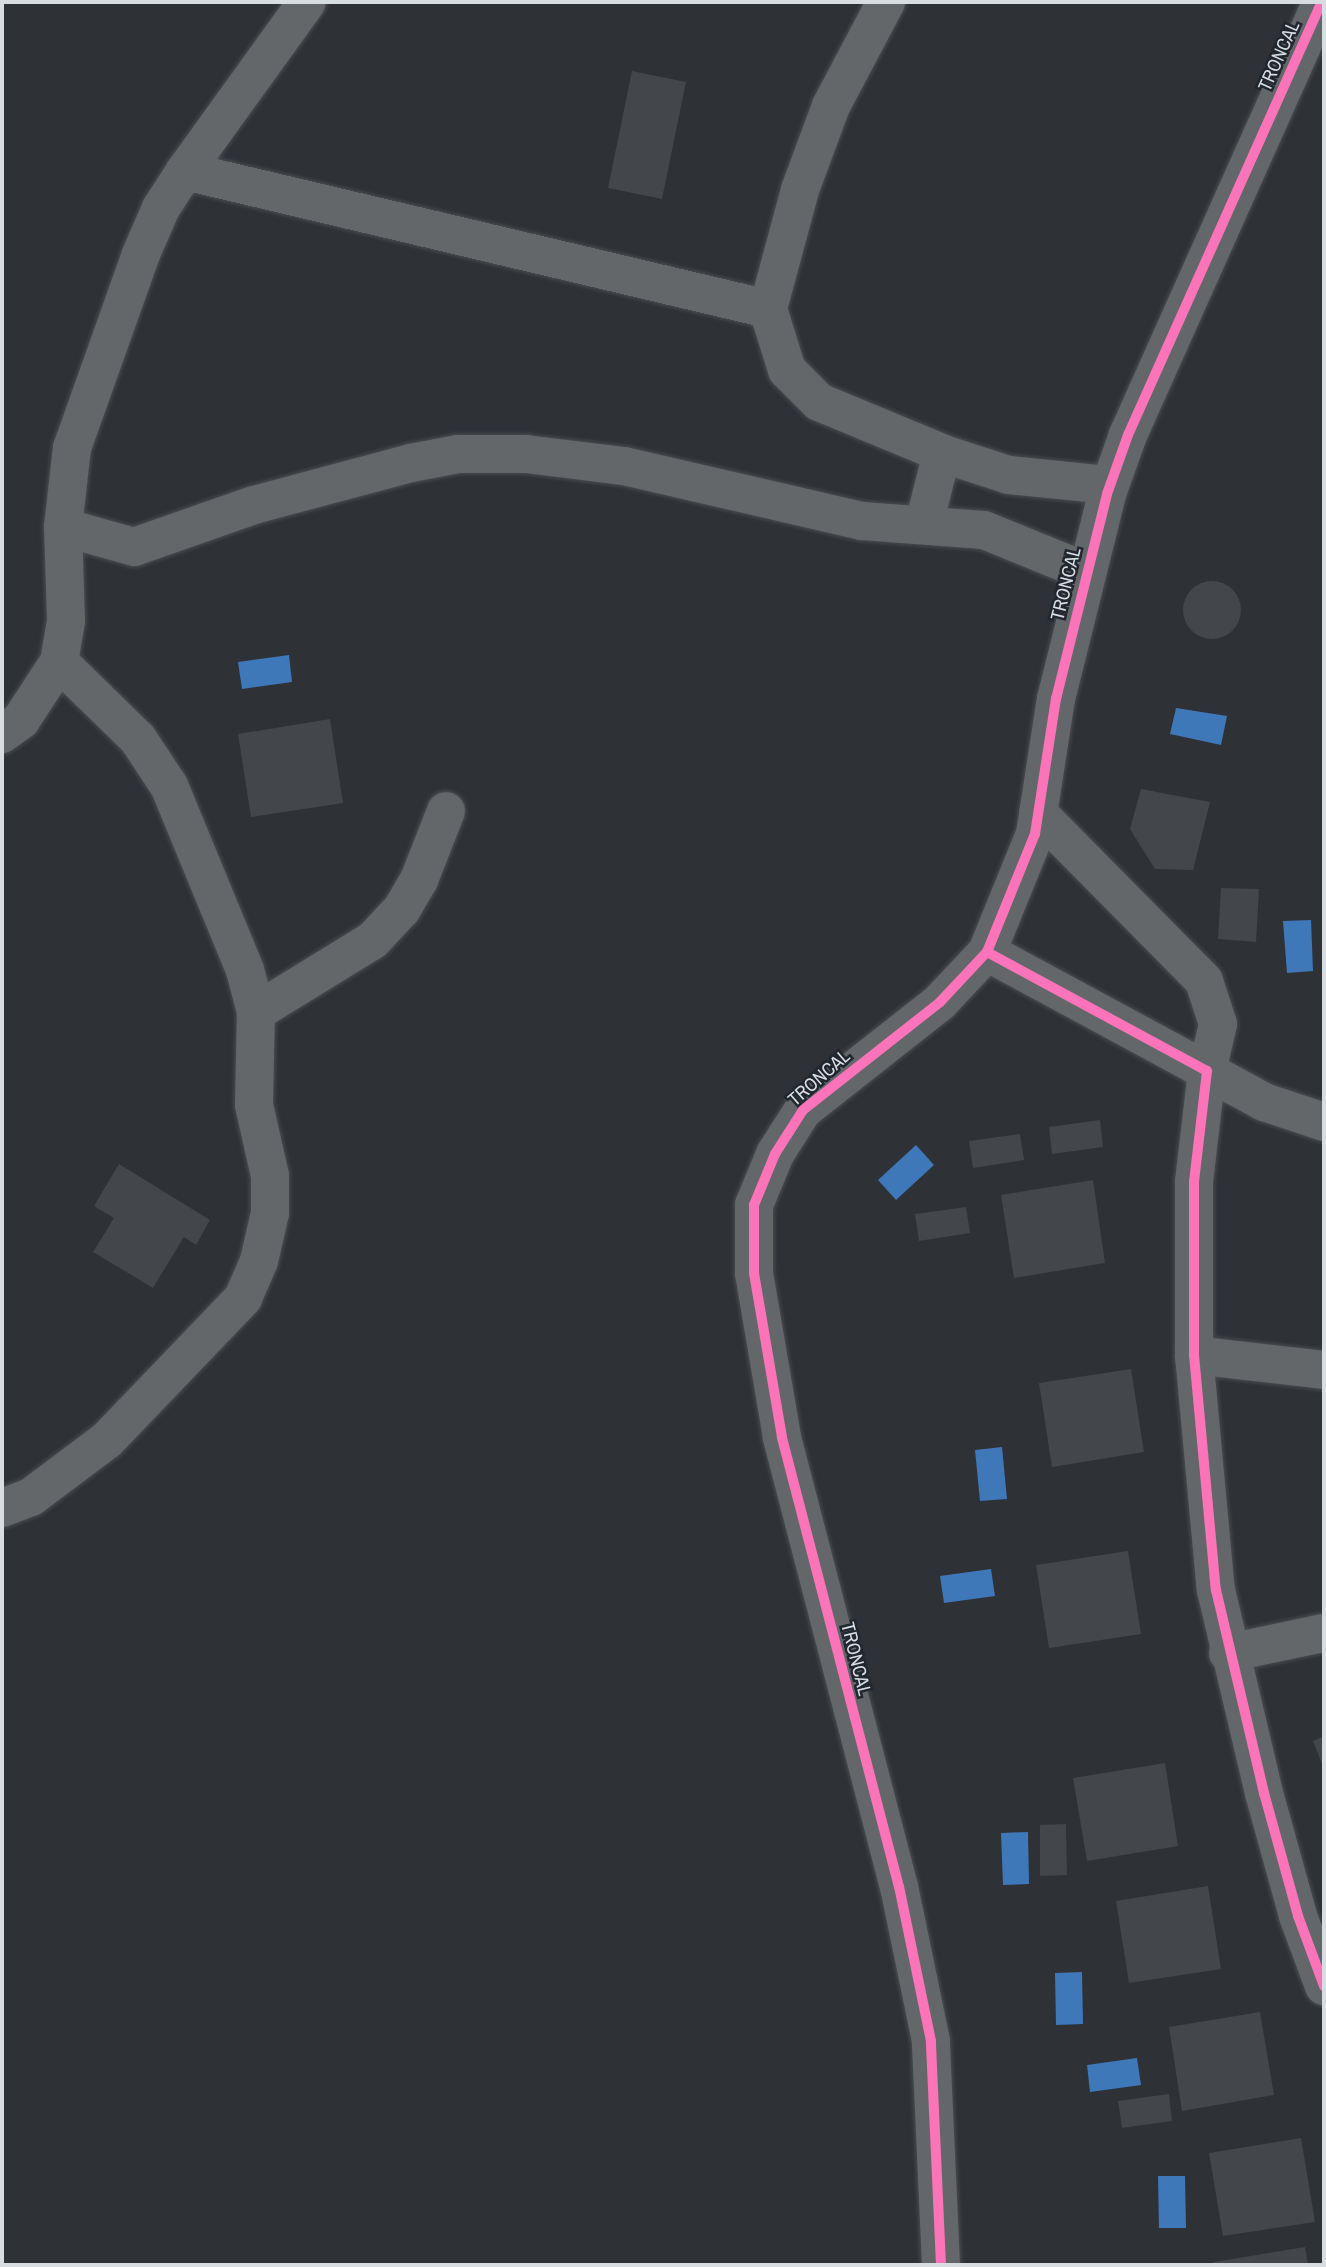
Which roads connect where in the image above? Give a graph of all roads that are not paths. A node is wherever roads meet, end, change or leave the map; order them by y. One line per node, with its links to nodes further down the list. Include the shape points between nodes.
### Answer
1 (307, 2): 4 (street)
2 (886, 2): 5 (street, via 811,152)
3 (1322, 2): 7 (street, TRONCAL, via 1128,435)
4 (185, 171): 5 (street); 9 (street, via 161,208 141,254 72,448)
5 (768, 309): 6 (street, via 787,370 818,402)
6 (942, 453): 7 (street, via 1009,475); 8 (street)
7 (1110, 485): 10 (street, TRONCAL)
8 (924, 524): 9 (street, via 862,521 587,460 458,454 254,505 146,545 114,544); 10 (street, via 984,530)
9 (63, 527): 11 (street, via 66,621)
10 (1087, 572): 14 (street, TRONCAL, via 1056,699)
11 (59, 662): 12 (street, via 21,720); 16 (street, via 138,739 169,786 245,970)
12 (2, 734)
13 (446, 811): 16 (street, via 419,880 402,909 373,940)
14 (1038, 813): 15 (street, TRONCAL, via 1013,894); 17 (street, via 1204,981 1218,1024)
15 (987, 952): 17 (street); 25 (street, TRONCAL, via 940,1002 803,1110 775,1154 754,1205 751,1239 782,1437 899,1887 931,2041)
16 (256, 1012): 21 (street, via 254,1105 270,1175 270,1213 259,1261 243,1298 107,1440 31,1497)
17 (1207, 1071): 18 (street, via 1265,1102); 19 (street, via 1194,1182)
18 (1324, 1122)
19 (1194, 1355): 20 (street); 23 (street, via 1216,1590)
20 (1324, 1370)
21 (2, 1508)
22 (1324, 1633): 23 (street)
23 (1228, 1653): 24 (street, via 1298,1916)
24 (1324, 1986)
25 (942, 2265)

